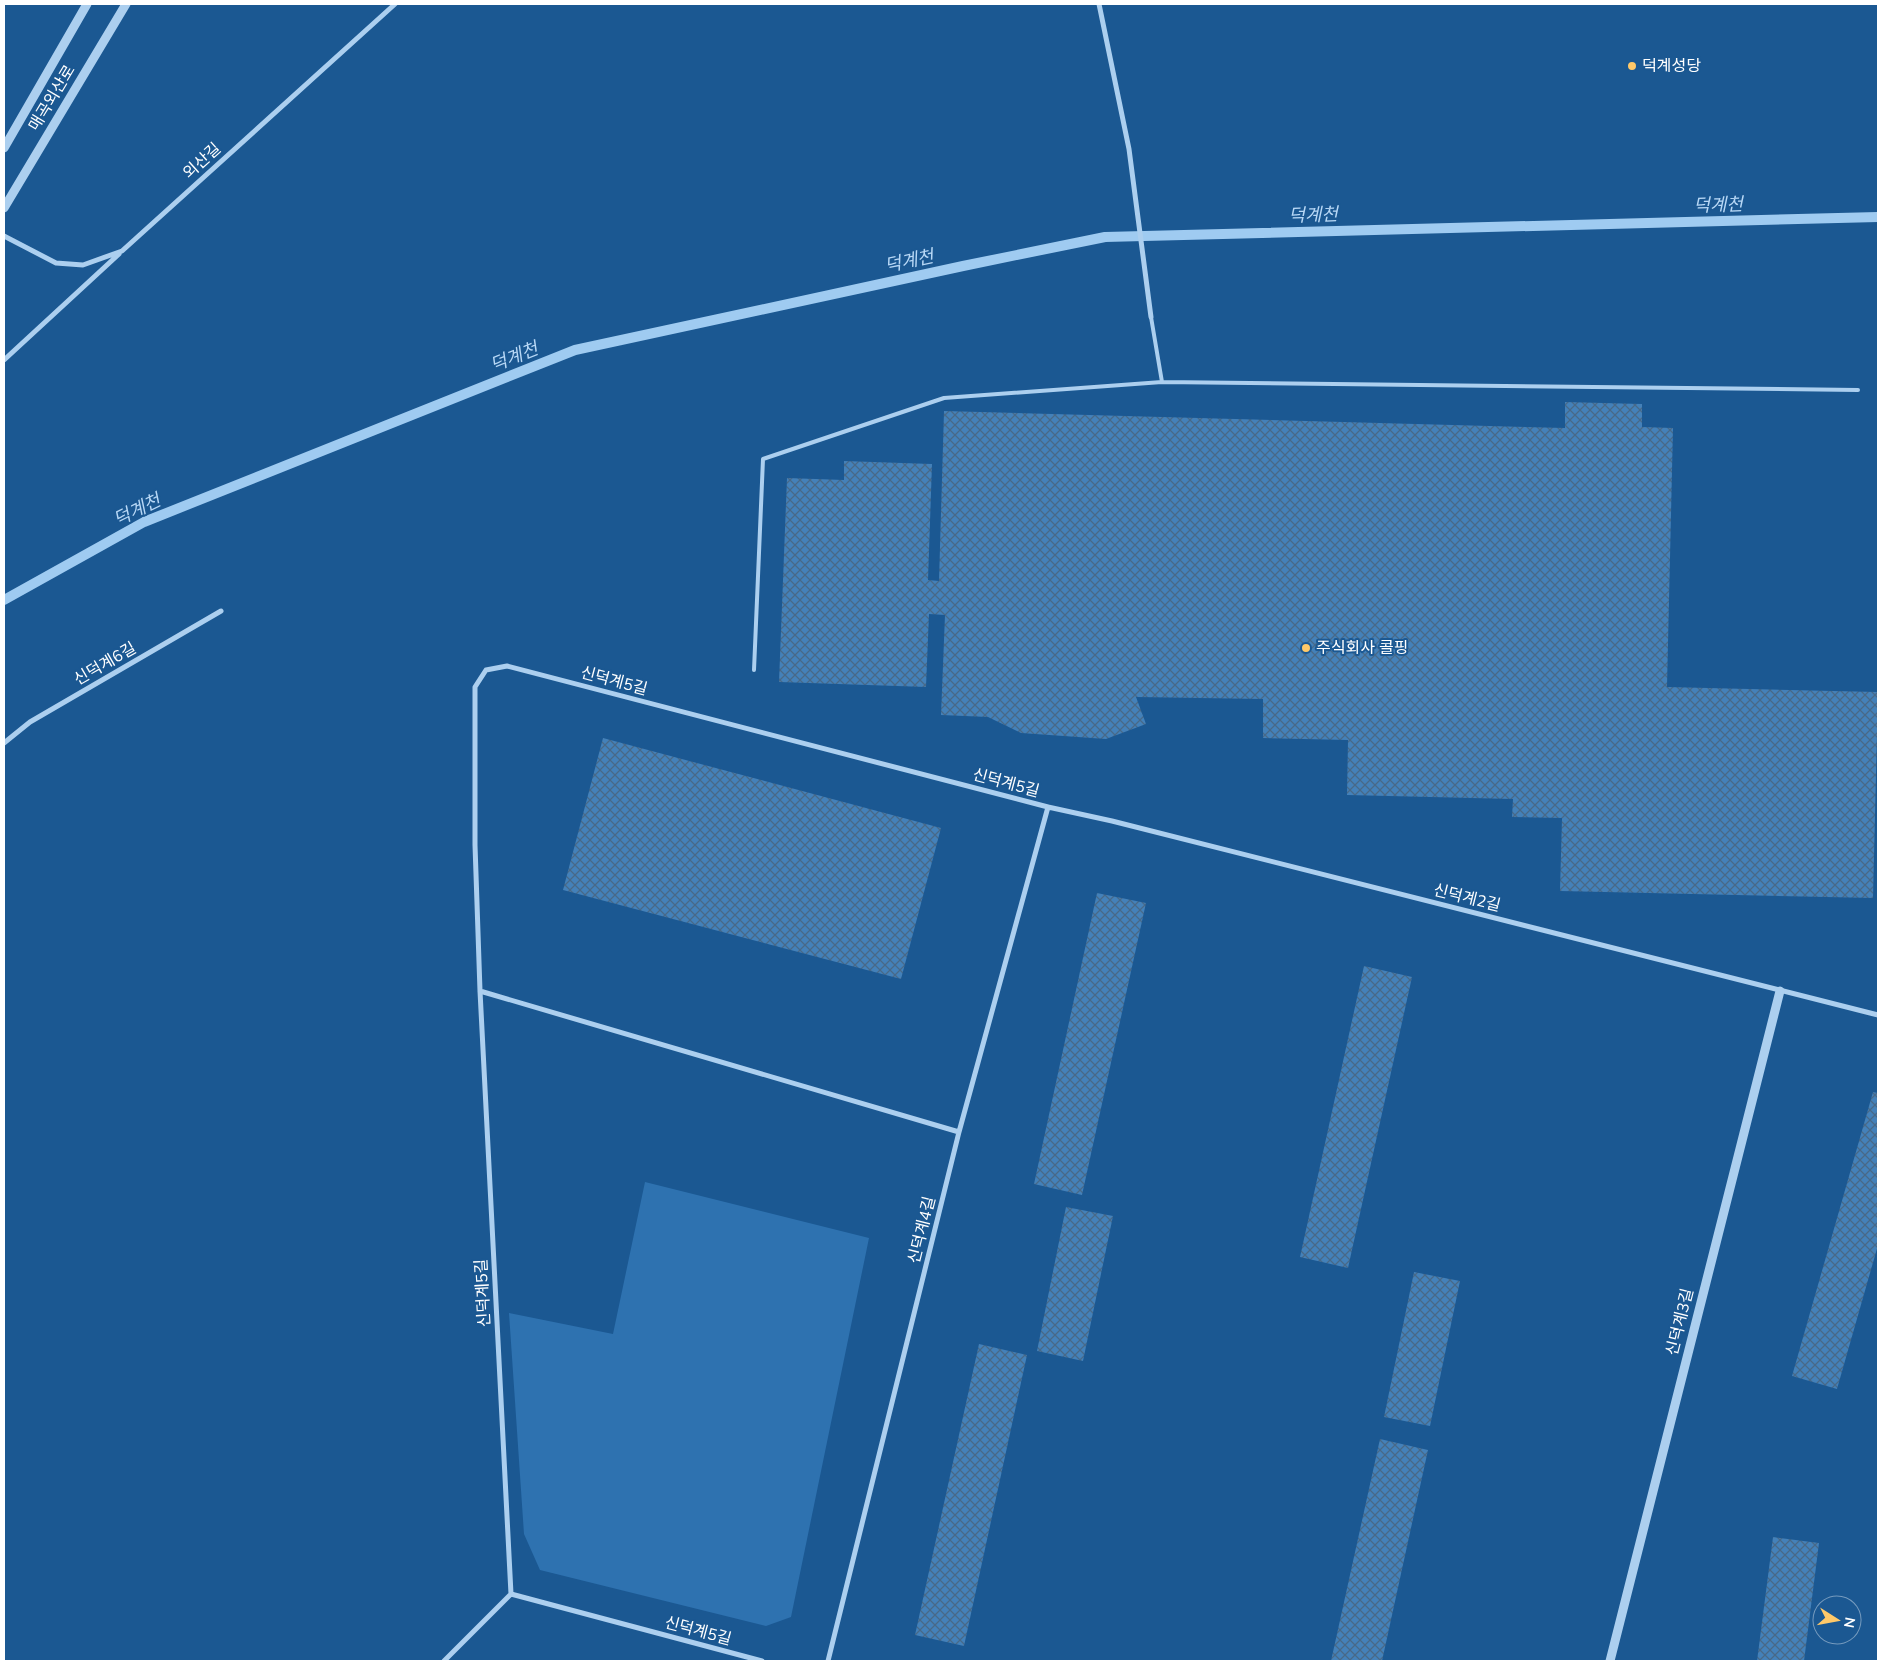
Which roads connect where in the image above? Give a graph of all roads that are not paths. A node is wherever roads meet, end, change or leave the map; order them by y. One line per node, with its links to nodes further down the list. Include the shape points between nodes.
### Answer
1 (87, 4): 5 (street, 매곡외산로)
2 (126, 4): 6 (street, 매곡외산로)
3 (395, 4): 8 (street, 외산길)
4 (1099, 4): 9 (street, via 1129,149)
5 (4, 148)
6 (4, 208)
7 (4, 236): 8 (street, 외산길, via 56,263 83,265)
8 (122, 251): 10 (street)
9 (1150, 317): 11 (lane)
10 (4, 360)
11 (1162, 382): 12 (lane); 14 (lane, via 944,398 762,459)
12 (1858, 390)
13 (221, 611): 15 (street, 신덕계6길, via 30,722)
14 (754, 670)
15 (4, 743)
16 (1048, 807): 17 (street, 신덕계5길, via 507,666 486,670 475,687 475,845); 18 (street, 신덕계2길); 20 (street, 신덕계4길)
17 (480, 990): 20 (street); 21 (street, 신덕계5길)
18 (1780, 991): 19 (street, 신덕계2길); 25 (street, 신덕계3길)
19 (1878, 1015)
20 (959, 1132): 24 (street, 신덕계4길)
21 (511, 1594): 22 (street); 23 (street, 신덕계5길)
22 (444, 1661)
23 (762, 1661)
24 (828, 1661)
25 (1610, 1661)

